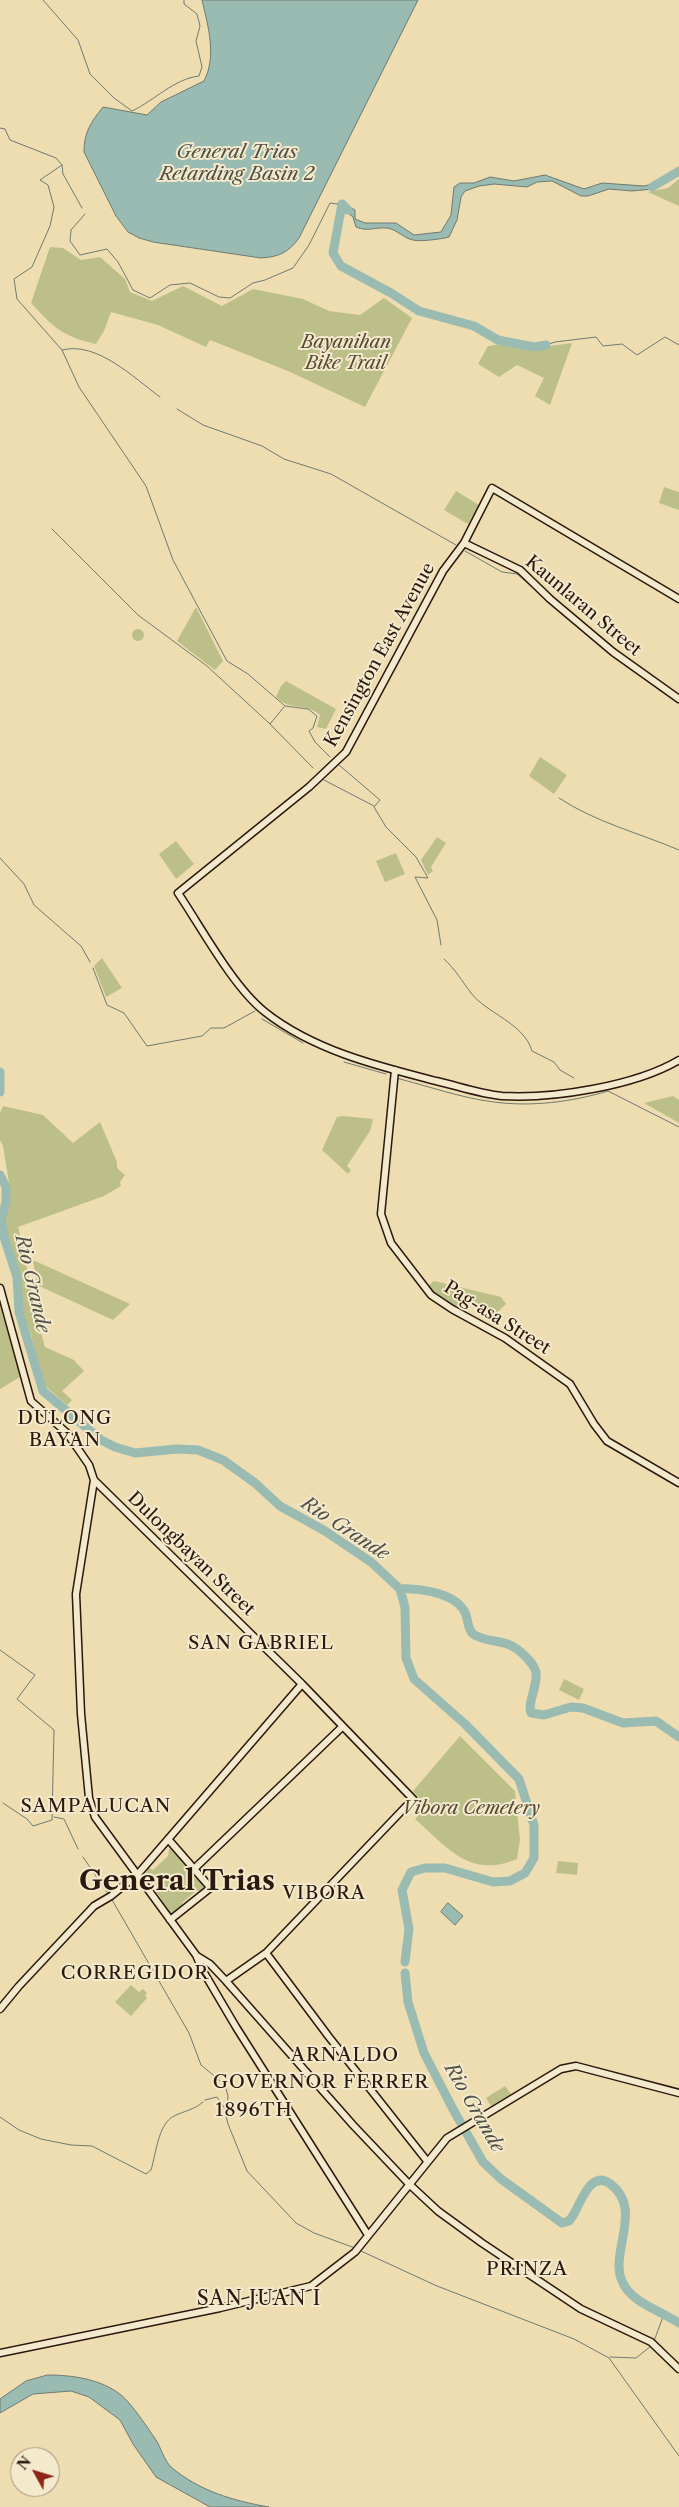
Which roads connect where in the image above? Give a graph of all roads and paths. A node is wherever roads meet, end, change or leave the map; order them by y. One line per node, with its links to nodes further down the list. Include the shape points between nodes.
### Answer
1 (462, 547): 2 (street, Kensington East Avenue, via 492,488); 3 (street, Kaunlaran Street, via 520,570 613,652); 5 (street, Kensington East Avenue, via 443,571 346,752 309,788 178,893 245,993 264,1011 321,1044)
2 (679, 600)
3 (679, 699)
4 (679, 1060): 5 (street, via 633,1080 526,1096 490,1094)
5 (395, 1070): 8 (street, Pag-asa Street, via 381,1214 391,1243 431,1295 505,1338 570,1384 607,1441)
6 (0, 1288): 7 (street, via 31,1401 67,1434 89,1465)
7 (94, 1480): 9 (street, Dulongbayan Street); 13 (street, via 76,1594 81,1714 89,1798 101,1827)
8 (679, 1483)
9 (302, 1684): 10 (street, Dulongbayan Street); 11 (street)
10 (342, 1727): 12 (street); 15 (street, Dulongbayan Street, via 413,1799)
11 (168, 1839): 12 (street); 13 (street)
12 (195, 1868): 14 (street, via 209,1889)
13 (138, 1874): 14 (street); 18 (street, via 94,1906)
14 (170, 1920): 16 (street)
15 (266, 1952): 17 (street); 20 (street, via 329,2038)
16 (196, 1955): 17 (street); 22 (street, via 202,1971 236,2027)
17 (226, 1981): 21 (street)
18 (0, 2009)
19 (679, 2093): 20 (street, via 568,2066 447,2138)
20 (427, 2161): 21 (street)
21 (409, 2184): 22 (street); 24 (street, via 438,2211 474,2237 581,2309 651,2342 663,2350)
22 (368, 2235): 23 (street, via 329,2274 301,2290)
23 (0, 2353)
24 (679, 2369)

